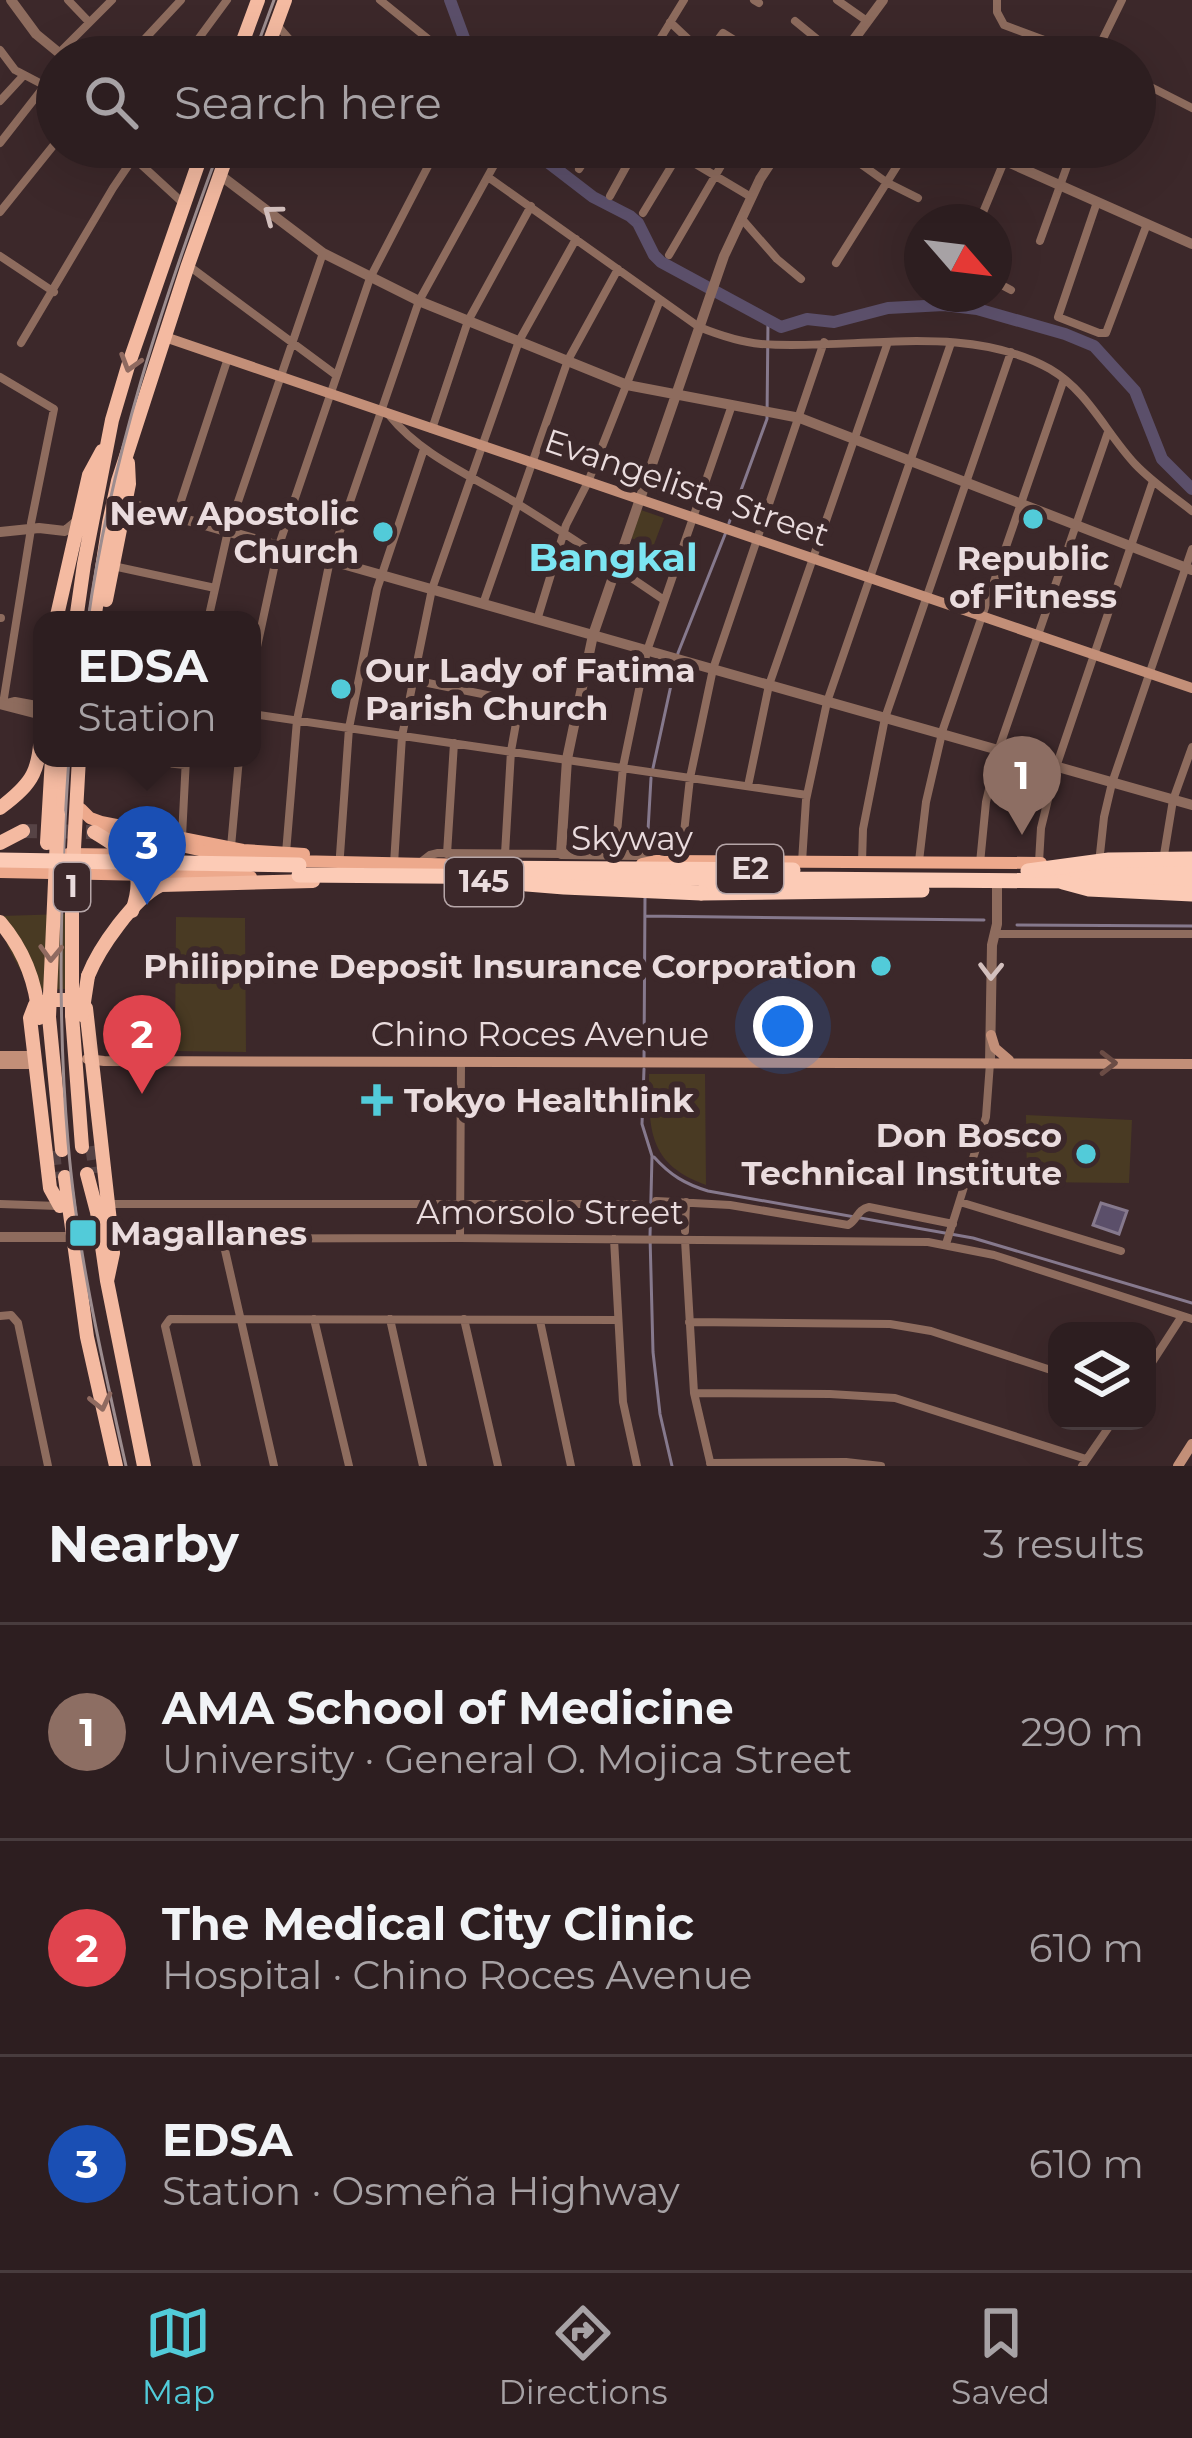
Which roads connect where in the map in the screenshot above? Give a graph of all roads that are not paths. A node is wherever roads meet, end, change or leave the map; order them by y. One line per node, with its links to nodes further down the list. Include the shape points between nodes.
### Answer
1 (11, 0): 19 (street)
2 (68, 0): 16 (street)
3 (112, 0): 16 (street)
4 (181, 0): 21 (street)
5 (227, 0): 22 (street)
6 (258, 0): 23 (highway)
7 (285, 0): 18 (highway)
8 (380, 0): 26 (street)
9 (684, 0): 17 (street)
10 (837, 0): 15 (street)
11 (883, 0): 15 (street)
12 (997, 0): 31 (street, via 1004,26)
13 (1122, 0): 32 (street)
14 (795, 21): 29 (street)
15 (869, 21): 30 (street)
16 (89, 22): 20 (street)
17 (670, 22): 27 (street); 28 (street)
18 (276, 23): 24 (highway); 25 (street)
19 (38, 36)
20 (78, 36)
21 (148, 36)
22 (200, 36)
23 (245, 36)
24 (271, 36)
25 (287, 36)
26 (424, 36)
27 (662, 36)
28 (683, 36)
29 (814, 36)
30 (857, 36)
31 (1036, 36)
32 (1103, 36)
33 (0, 50): 34 (street)
34 (24, 75): 35 (street); 38 (street)
35 (36, 81)
36 (1156, 90): 39 (street)
37 (36, 97): 40 (street)
38 (0, 101)
39 (1192, 108)
40 (0, 143)
41 (36, 167): 70 (street)
42 (127, 168): 85 (street)
43 (146, 168): 67 (street)
44 (222, 168): 58 (highway)
45 (427, 168): 83 (street)
46 (493, 168): 59 (street)
47 (626, 168): 63 (street)
48 (671, 168): 71 (street)
49 (702, 168): 60 (street)
50 (719, 168): 60 (street)
51 (768, 168): 64 (street)
52 (866, 168): 61 (street)
53 (895, 168): 61 (street)
54 (1001, 168): 68 (street)
55 (1020, 168): 62 (street)
56 (1068, 168): 62 (street)
57 (196, 169): 67 (highway)
58 (220, 175): 77 (street, one-way to 58); 81 (highway)
59 (488, 177): 69 (street); 87 (street)
60 (713, 177): 64 (street); 78 (street)
61 (886, 182): 65 (street); 80 (street)
62 (1062, 186): 66 (street); 75 (street)
63 (610, 196)
64 (751, 197): 72 (street)
65 (917, 198)
66 (1097, 202): 73 (street); 73 (street, via 1058,316 1106,333)
67 (184, 203): 118 (highway, one-way to 118)
68 (986, 204)
69 (531, 206): 74 (street); 88 (street)
70 (0, 212)
71 (644, 213)
72 (741, 218): 84 (street); 89 (street)
73 (1147, 224): 76 (street)
74 (576, 239): 82 (street); 91 (street)
75 (1040, 241)
76 (1192, 244)
77 (323, 253): 83 (street); 95 (street)
78 (669, 255)
79 (0, 256): 85 (street)
80 (836, 262)
81 (188, 265): 90 (highway); 95 (street)
82 (618, 269): 86 (street); 99 (street)
83 (370, 278): 87 (street); 101 (street)
84 (801, 279)
85 (54, 292): 94 (street)
86 (660, 300): 89 (street); 104 (street)
87 (419, 301): 88 (street); 108 (street)
88 (469, 321): 91 (street); 110 (street)
89 (699, 327): 92 (street, via 761,344); 106 (street)
90 (165, 337): 98 (main road, Evangelista Street); 115 (highway)
91 (519, 340): 99 (street); 113 (street)
92 (824, 342): 93 (street); 109 (street)
93 (888, 342): 96 (street); 112 (street)
94 (21, 343)
95 (292, 343): 100 (street); 101 (street)
96 (951, 344): 97 (street); 116 (street)
97 (1010, 352): 103 (street); 122 (street)
98 (229, 358): 100 (main road, Evangelista Street); 128 (street)
99 (568, 360): 104 (street); 117 (street)
100 (280, 375): 105 (main road, Evangelista Street); 133 (street)
101 (336, 375): 105 (street)
102 (0, 377): 132 (street, via 54,410)
103 (1064, 379): 111 (street); 126 (street)
104 (627, 385): 106 (street); 121 (street)
105 (331, 393): 108 (main road, Evangelista Street); 137 (street)
106 (676, 394): 107 (street); 123 (street)
107 (732, 404): 109 (street); 130 (street)
108 (385, 413): 110 (main road, Evangelista Street); 114 (street); 142 (street)
109 (800, 418): 112 (street); 136 (street)
110 (432, 429): 113 (main road, Evangelista Street)
111 (1108, 431): 120 (street); 131 (street)
112 (854, 439): 116 (street); 141 (street)
113 (482, 445): 117 (main road, Evangelista Street); 119 (street)
114 (424, 449): 119 (street); 146 (street)
115 (128, 452): 124 (highway); 156 (highway)
116 (909, 461): 122 (street); 147 (street)
117 (532, 463): 121 (main road, Evangelista Street); 125 (street)
118 (96, 475): 129 (highway); 155 (highway)
119 (471, 476): 125 (street); 149 (street)
120 (1153, 480): 127 (street); 138 (street)
121 (588, 482): 123 (main road, Evangelista Street); 135 (street)
122 (965, 482): 126 (street); 150 (street)
123 (639, 500): 130 (main road, Evangelista Street); 144 (street)
124 (124, 502): 128 (street); 143 (highway)
125 (518, 504): 135 (street); 152 (street)
126 (1020, 504): 131 (street); 159 (street)
127 (1192, 511)
128 (176, 516): 133 (street)
129 (79, 518): 132 (street, via 64,531); 139 (highway)
130 (693, 518): 136 (main road, Evangelista Street); 151 (street)
131 (1076, 525): 138 (street); 163 (street)
132 (28, 530): 134 (street); 139 (street, via 63,537); 173 (street)
133 (228, 531): 137 (street); 148 (street)
134 (0, 532)
135 (564, 533): 144 (street); 160 (street)
136 (758, 540): 141 (main road, Evangelista Street); 166 (street)
137 (279, 545): 142 (street); 161 (street)
138 (1130, 546): 145 (street); 165 (street)
139 (73, 549): 153 (highway); 154 (highway)
140 (1192, 549): 145 (street)
141 (814, 559): 147 (main road, Evangelista Street); 169 (street)
142 (330, 560): 146 (street); 179 (street)
143 (112, 566): 148 (street); 157 (highway)
144 (616, 567): 151 (street); 162 (street)
145 (1189, 568): 167 (street)
146 (382, 574): 149 (street); 180 (street)
147 (869, 578): 150 (main road, Evangelista Street); 172 (street)
148 (215, 588): 158 (street)
149 (432, 589): 152 (street); 168 (street)
150 (925, 597): 159 (main road, Evangelista Street); 178 (street)
151 (664, 600): 164 (street)
152 (483, 604): 160 (street)
153 (58, 611)
154 (66, 611)
155 (77, 611)
156 (98, 611)
157 (100, 611)
158 (210, 611)
159 (981, 616): 163 (main road, Evangelista Street); 181 (street)
160 (537, 620): 162 (street)
161 (261, 628)
162 (593, 635): 164 (street); 176 (street)
163 (1038, 636): 165 (main road, Evangelista Street); 186 (street)
164 (647, 650): 166 (street); 188 (street)
165 (1093, 655): 167 (main road, Evangelista Street); 196 (street)
166 (713, 669): 169 (street); 197 (street)
167 (1150, 674): 170 (main road, Evangelista Street); 198 (street)
168 (413, 680): 171 (street); 182 (street)
169 (769, 685): 172 (street); 199 (street)
170 (1192, 688)
171 (520, 701): 176 (street); 185 (street)
172 (827, 701): 178 (street); 200 (street)
173 (2, 704): 174 (street); 175 (street)
174 (33, 704)
175 (33, 713)
176 (576, 713): 187 (street)
177 (261, 715): 179 (street)
178 (885, 718): 181 (street); 223 (street)
179 (297, 720): 180 (street); 210 (street)
180 (349, 728): 182 (street); 216 (street)
181 (941, 735): 186 (street); 225 (street)
182 (402, 736): 183 (street); 224 (street)
183 (454, 743): 185 (street); 212 (street)
184 (1192, 747): 201 (street)
185 (511, 751): 187 (street); 213 (street)
186 (998, 751): 196 (street); 226 (street)
187 (567, 759): 188 (street); 214 (street)
188 (622, 766): 197 (street); 217 (street)
189 (36, 767): 203 (highway, via 22,792)
190 (52, 767): 238 (highway, 1, bridge, via 47,851)
191 (61, 767): 238 (highway, 1, bridge)
192 (82, 767): 243 (highway, 1, bridge, via 72,885)
193 (83, 767): 204 (highway, 1)
194 (186, 767): 208 (street)
195 (238, 767): 209 (street)
196 (1056, 767): 198 (street); 229 (street)
197 (690, 778): 199 (street); 221 (street)
198 (1112, 783): 201 (street); 228 (street)
199 (748, 786): 200 (street)
200 (807, 795): 222 (street)
201 (1174, 800): 202 (street); 230 (street)
202 (1192, 805)
203 (1, 806)
204 (81, 809): 205 (main road, via 94,821); 211 (highway, via 78,845)
205 (124, 826): 208 (main road); 215 (main road, via 119,839)
206 (94, 832): 224 (main road, 145, bridge, via 288,861); 239 (highway, bridge, via 136,868)
207 (0, 833): 218 (highway, via 23,830)
208 (182, 837): 209 (main road)
209 (231, 848): 210 (main road)
210 (286, 853): 216 (main road)
211 (64, 854): 215 (main road); 218 (highway)
212 (447, 854): 213 (street); 227 (street)
213 (505, 854): 214 (street)
214 (561, 854): 217 (street)
215 (144, 855): 232 (main road)
216 (340, 855): 224 (main road)
217 (615, 855): 220 (street)
218 (0, 858): 229 (highway, Skyway / E2, bridge, via 457,868); 232 (main road, 145); 233 (highway, Skyway / E2, bridge)
219 (1192, 859): 229 (highway, bridge)
220 (656, 861): 221 (main road, 145); 227 (main road, 145)
221 (681, 861): 222 (main road, 145)
222 (802, 862): 223 (main road, 145)
223 (862, 862): 225 (main road, 145)
224 (388, 863): 227 (main road, 145)
225 (919, 863): 226 (main road, 145)
226 (980, 863): 229 (main road, 145)
227 (419, 864)
228 (1099, 866): 229 (main road, 145); 230 (main road, 145)
229 (1034, 867): 231 (highway, Skyway / E2, bridge)
230 (1162, 868): 231 (main road, 145)
231 (1192, 870)
232 (220, 875): 234 (main road, 145)
233 (511, 878): 235 (highway, bridge, via 701,893); 237 (highway, Skyway / E2, bridge)
234 (338, 880): 235 (main road, 145); 239 (highway, via 167,884)
235 (942, 884): 236 (main road, 145)
236 (997, 885): 237 (main road, 145); 241 (street)
237 (1192, 887)
238 (54, 889): 244 (highway, 1, one-way to 244, bridge)
239 (132, 911): 243 (highway, bridge, via 90,969)
240 (0, 922): 244 (highway, bridge, via 28,965)
241 (994, 934): 242 (street); 245 (street, one-way to 245)
242 (1192, 934)
243 (77, 1015): 253 (highway, 1)
244 (44, 1018): 254 (highway)
245 (991, 1035): 250 (street); 251 (main road, via 999,1054)
246 (0, 1060): 248 (main road)
247 (461, 1060): 249 (main road, Chino Roces Avenue); 250 (main road, Chino Roces Avenue); 261 (street)
248 (37, 1062): 249 (highway, via 34,1006 79,1000); 262 (highway, via 50,1189)
249 (92, 1062): 263 (highway)
250 (989, 1063): 251 (main road, Chino Roces Avenue); 258 (street, via 986,1117)
251 (1017, 1063): 252 (main road, Chino Roces Avenue, one-way to 252)
252 (1192, 1064)
253 (87, 1146)
254 (57, 1151)
255 (91, 1173): 263 (highway)
256 (656, 1201): 257 (street)
257 (686, 1202): 264 (street, via 848,1225 869,1207); 265 (street)
258 (960, 1202): 264 (street); 272 (street)
259 (0, 1204): 262 (street)
260 (640, 1204): 261 (street)
261 (460, 1205): 263 (street); 269 (street)
262 (61, 1206): 267 (highway); 283 (highway, via 60,1178)
263 (102, 1208): 270 (highway); 273 (highway)
264 (950, 1234): 265 (street, Amorsolo Street); 277 (street, Amorsolo Street)
265 (685, 1236): 271 (street, Amorsolo Street); 282 (street)
266 (0, 1237): 267 (street)
267 (66, 1237): 283 (highway)
268 (222, 1238): 269 (street, Amorsolo Street); 270 (street, Amorsolo Street); 275 (street)
269 (460, 1238): 271 (street, Amorsolo Street)
270 (112, 1239): 273 (highway)
271 (614, 1239): 280 (street)
272 (1120, 1251)
273 (106, 1281): 293 (highway)
274 (0, 1316): 291 (street, via 19,1323)
275 (240, 1318): 276 (street); 294 (street, via 166,1322); 295 (street)
276 (314, 1318): 278 (street); 296 (street)
277 (1187, 1318): 284 (street)
278 (390, 1319): 279 (street); 297 (street)
279 (464, 1319): 281 (street); 298 (street)
280 (618, 1320): 281 (street); 300 (street, via 623,1402)
281 (539, 1321): 299 (street)
282 (689, 1322): 285 (street, via 890,1324); 286 (street)
283 (87, 1337): 292 (highway, one-way to 292)
284 (1156, 1358)
285 (1048, 1369)
286 (694, 1393): 289 (street, via 896,1398); 290 (street)
287 (1107, 1430): 289 (street)
288 (1192, 1444): 302 (main road)
289 (1084, 1463)
290 (710, 1464): 301 (street)
291 (48, 1466)
292 (116, 1466)
293 (144, 1466)
294 (197, 1466)
295 (274, 1466)
296 (349, 1466)
297 (423, 1466)
298 (498, 1466)
299 (571, 1466)
300 (638, 1466)
301 (881, 1466)
302 (1178, 1466)

